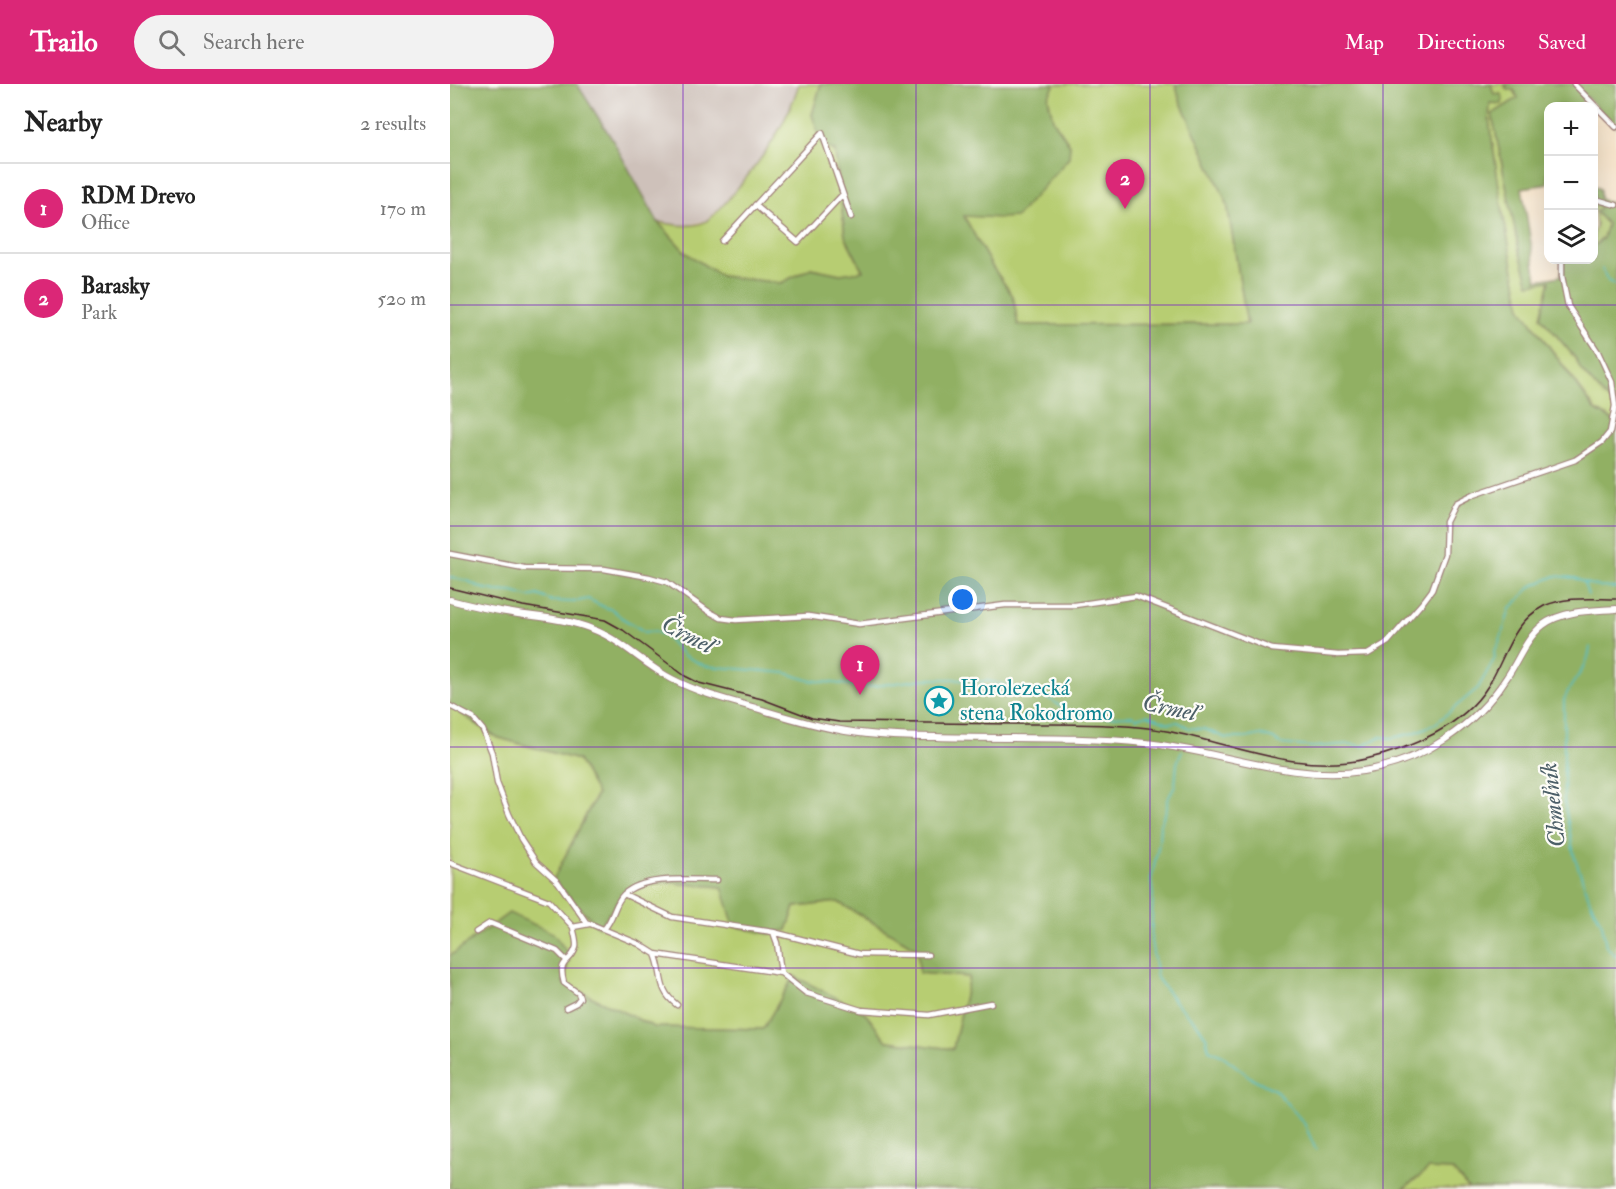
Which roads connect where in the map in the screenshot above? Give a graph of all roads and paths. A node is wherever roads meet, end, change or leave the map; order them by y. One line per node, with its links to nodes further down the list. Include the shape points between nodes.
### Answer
1 (1574, 84): 2 (street)
2 (1616, 127)
3 (843, 194): 5 (street, via 798,242); 5 (street, via 822,133); 7 (street)
4 (1598, 200): 6 (street)
5 (755, 205): 8 (street)
6 (1616, 205)
7 (851, 218)
8 (722, 241)
9 (1562, 264): 10 (street, via 1565,298 1612,382 1613,425 1607,437 1575,460 1455,504 1446,522 1444,561 1432,590 1388,642 1368,654 1272,649 1136,596 1075,605 1005,605 859,624 808,616 736,620 721,618 667,582 649,577 604,569 524,568)
10 (450, 554)
11 (450, 600): 12 (main road, via 582,625 604,634 661,673 694,689 835,729 883,736 1143,743 1299,771 1336,773 1397,763 1440,742 1463,727 1496,693 1543,625 1565,615)
12 (1616, 609)
13 (450, 706): 17 (street, via 473,718 483,730 497,783 516,830 536,862 558,882)
14 (450, 863): 18 (street, via 549,901)
15 (717, 880): 16 (street, via 652,881 632,886)
16 (624, 894): 19 (street); 21 (street, via 672,917)
17 (589, 924): 18 (street); 19 (street)
18 (573, 927): 24 (street, via 577,944)
19 (604, 929): 22 (street)
20 (476, 932): 24 (street, via 490,923 557,951)
21 (773, 932): 23 (street, via 859,954); 25 (street)
22 (655, 954): 25 (street); 27 (street, via 663,989)
23 (928, 956)
24 (566, 960): 28 (street, via 560,971 564,983 580,998)
25 (781, 973): 26 (street, via 806,993 861,1010 928,1015)
26 (991, 1003)
27 (677, 1005)
28 (566, 1008)

